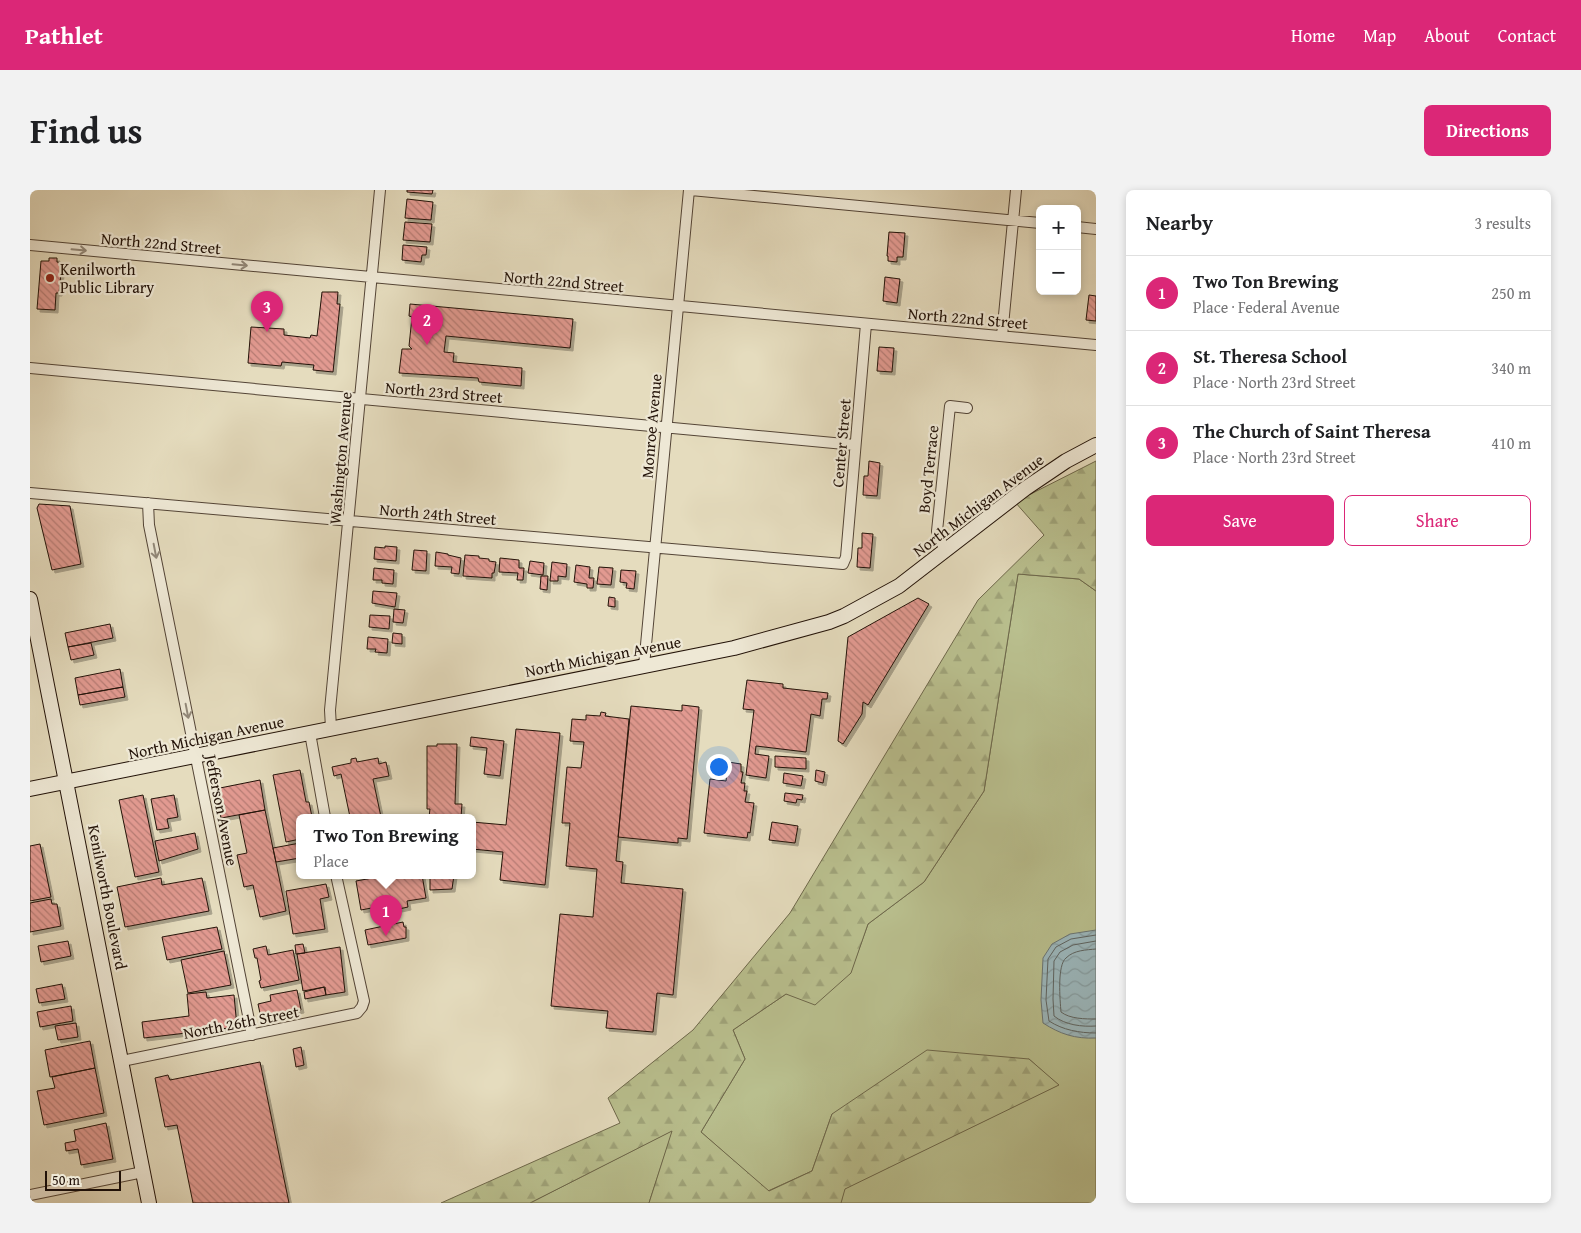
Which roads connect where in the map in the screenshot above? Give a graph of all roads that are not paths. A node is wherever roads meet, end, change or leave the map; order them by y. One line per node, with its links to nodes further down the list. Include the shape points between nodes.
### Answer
1 (380, 190): 9 (street, Washington Avenue)
2 (690, 190): 4 (street); 10 (street, Monroe Avenue)
3 (1016, 190): 4 (street)
4 (1013, 220): 5 (street); 12 (street)
5 (1036, 223)
6 (1081, 227): 7 (street)
7 (1096, 228)
8 (30, 246): 9 (street, North 22nd Street, one-way to 9)
9 (372, 278): 10 (street, North 22nd Street); 15 (street, Washington Avenue)
10 (678, 306): 11 (street, North 22nd Street); 17 (street, Monroe Avenue)
11 (866, 324): 12 (street, North 22nd Street); 19 (street, Center Street)
12 (1002, 336): 13 (street, North 22nd Street)
13 (1096, 345)
14 (30, 368): 15 (street, North 23rd Street)
15 (360, 399): 17 (street, North 23rd Street); 22 (street, Washington Avenue)
16 (967, 408): 24 (street, Boyd Terrace, via 950,406 938,522 939,538)
17 (666, 428): 19 (street, North 23rd Street); 23 (street, Monroe Avenue)
18 (1096, 445): 24 (street, North Michigan Avenue, via 1026,488)
19 (855, 446): 25 (street, Center Street)
20 (30, 493): 21 (street, North 24th Street)
21 (148, 503): 22 (street, North 24th Street); 30 (street, Jefferson Avenue, one-way to 30)
22 (349, 521): 23 (street, North 24th Street); 28 (street, Washington Avenue, via 330,710)
23 (654, 548): 25 (street, North 24th Street); 27 (street, Monroe Avenue)
24 (947, 550): 27 (street, North Michigan Avenue, via 899,586 829,622 734,648)
25 (843, 564)
26 (30, 599): 31 (street, Kenilworth Boulevard)
27 (644, 666): 28 (street, North Michigan Avenue)
28 (331, 728): 29 (street, North Michigan Avenue)
29 (310, 733): 30 (street, North Michigan Avenue); 33 (street)
30 (196, 757): 31 (street, North Michigan Avenue); 35 (street, Jefferson Avenue)
31 (67, 782): 32 (street, North Michigan Avenue); 36 (street, Kenilworth Boulevard)
32 (30, 789)
33 (324, 814)
34 (337, 879): 35 (street, North 26th Street, via 364,1001 362,1008 357,1013)
35 (252, 1035): 36 (street, North 26th Street)
36 (122, 1061): 37 (street, Kenilworth Boulevard)
37 (143, 1172): 38 (street); 39 (street, Kenilworth Boulevard)
38 (30, 1194)
39 (149, 1203)

